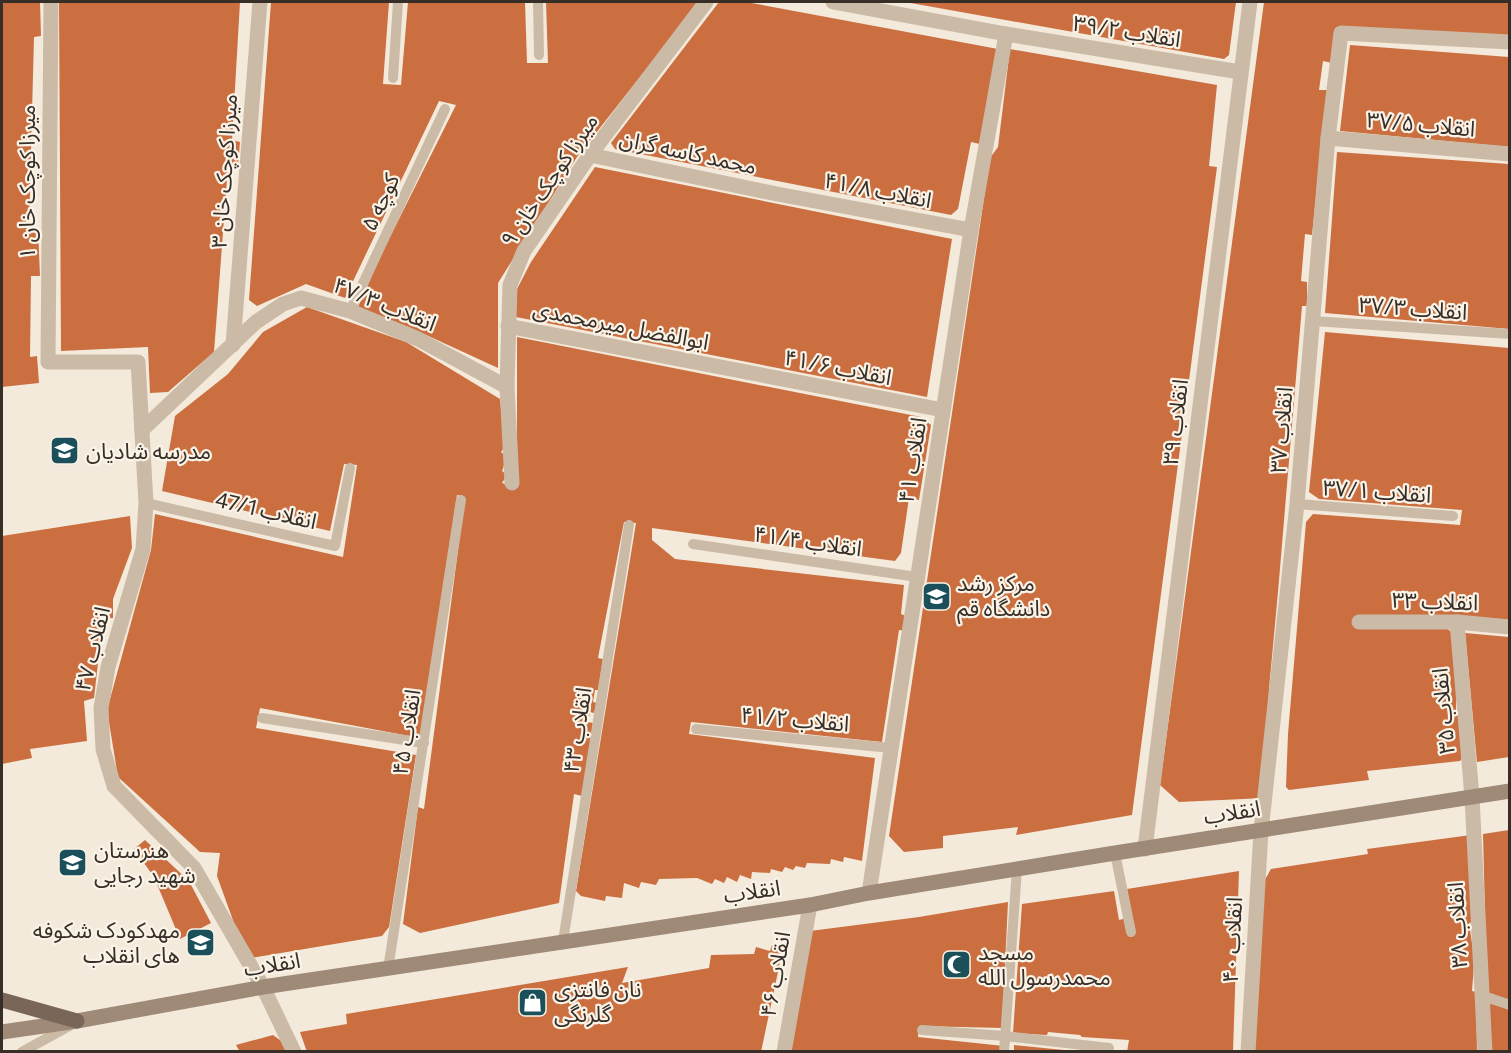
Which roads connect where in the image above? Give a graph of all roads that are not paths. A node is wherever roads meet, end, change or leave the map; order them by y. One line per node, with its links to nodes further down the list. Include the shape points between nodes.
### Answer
1 (51, 2): 24 (street, میرزا کوچک خان ۱)
2 (260, 2): 23 (street, میرزا کوچک خان ۳)
3 (398, 2): 12 (lane)
4 (538, 2): 10 (lane)
5 (706, 2): 16 (street, میرزا کوچک خان ۹)
6 (833, 2): 8 (street, انقلاب ۳۹/۲)
7 (1250, 2): 11 (street, انقلاب ۳۹)
8 (1006, 34): 11 (street, انقلاب ۳۹/۲); 18 (street, انقلاب ۴۱)
9 (1509, 42): 14 (street, انقلاب ۳۷, via 1341,33)
10 (539, 55)
11 (1240, 72): 48 (street, انقلاب ۳۹)
12 (393, 78)
13 (445, 109): 19 (lane, کوچه ۵)
14 (1328, 138): 15 (street, انقلاب ۳۷/۵); 20 (street, انقلاب ۳۷)
15 (1509, 154)
16 (590, 155): 17 (street, محمد کاسه گران); 21 (street, میرزا کوچک خان ۹, via 524,251 510,285)
17 (777, 194): 18 (street, انقلاب ۴۱/۸)
18 (970, 230): 27 (street, انقلاب ۴۱)
19 (350, 311): 23 (street, انقلاب ۴۷/۳, via 301,298 283,304 256,322); 26 (street, انقلاب ۴۷/۳, via 418,339)
20 (1313, 321): 22 (lane, انقلاب ۳۷/۳); 33 (street, انقلاب ۳۷)
21 (508, 326): 25 (street, ابوالفضل میرمحمدی); 26 (street, میرزا کوچک خان ۹)
22 (1509, 334)
23 (233, 345): 28 (street, انقلاب ۴۷/۳)
24 (48, 362): 28 (street, انقلاب ۴۷, via 138,362)
25 (725, 369): 27 (street, انقلاب ۴۱/۶)
26 (507, 387): 30 (street, میرزا کوچک خان ۹)
27 (943, 410): 37 (street, انقلاب ۴۱)
28 (142, 430): 32 (street, انقلاب ۴۷)
29 (350, 468): 32 (lane, انقلاب 47/1, via 335,546)
30 (512, 483)
31 (461, 500): 43 (lane, انقلاب ۴۵)
32 (146, 503): 56 (street, انقلاب ۴۷, via 143,549 108,666 101,708 103,749 114,786 194,868)
33 (1297, 504): 34 (lane, انقلاب ۳۷/۱); 47 (street, انقلاب ۳۷)
34 (1453, 516)
35 (629, 525): 54 (lane, انقلاب ۴۳)
36 (693, 544): 37 (lane, انقلاب ۴۱/۴)
37 (917, 577): 44 (street, انقلاب ۴۱)
38 (1359, 622): 39 (street, انقلاب ۳۳)
39 (1458, 622): 40 (street, انقلاب ۳۳); 46 (street, انقلاب ۳۵)
40 (1509, 627)
41 (262, 718): 43 (lane)
42 (696, 729): 44 (lane, انقلاب ۴۱/۲)
43 (424, 743): 55 (lane, انقلاب ۴۵)
44 (891, 748): 51 (street, انقلاب ۴۱)
45 (1509, 791): 46 (main road, انقلاب)
46 (1472, 797): 47 (main road, انقلاب); 57 (street, انقلاب ۳۸)
47 (1261, 831): 48 (main road, انقلاب); 69 (street, انقلاب ۴۰)
48 (1145, 849): 49 (main road, انقلاب)
49 (1115, 853): 50 (main road, انقلاب); 53 (lane)
50 (1017, 869): 51 (main road, انقلاب); 63 (lane)
51 (869, 893): 52 (main road, انقلاب)
52 (810, 905): 54 (main road, انقلاب); 67 (street, انقلاب ۴۶)
53 (1131, 932)
54 (563, 941): 55 (main road, انقلاب)
55 (388, 969): 56 (main road, انقلاب)
56 (263, 987): 60 (main road, انقلاب); 66 (street, انقلاب ۴۷)
57 (1483, 996): 59 (lane); 70 (street, انقلاب ۳۸)
58 (2, 1000): 60 (main road)
59 (1509, 1005)
60 (77, 1022): 62 (main road, انقلاب); 65 (lane)
61 (922, 1030): 63 (lane)
62 (2, 1032)
63 (1005, 1036): 64 (lane); 68 (lane)
64 (1109, 1048)
65 (22, 1052)
66 (294, 1052)
67 (784, 1052)
68 (1004, 1052)
69 (1248, 1052)
70 (1485, 1052)

